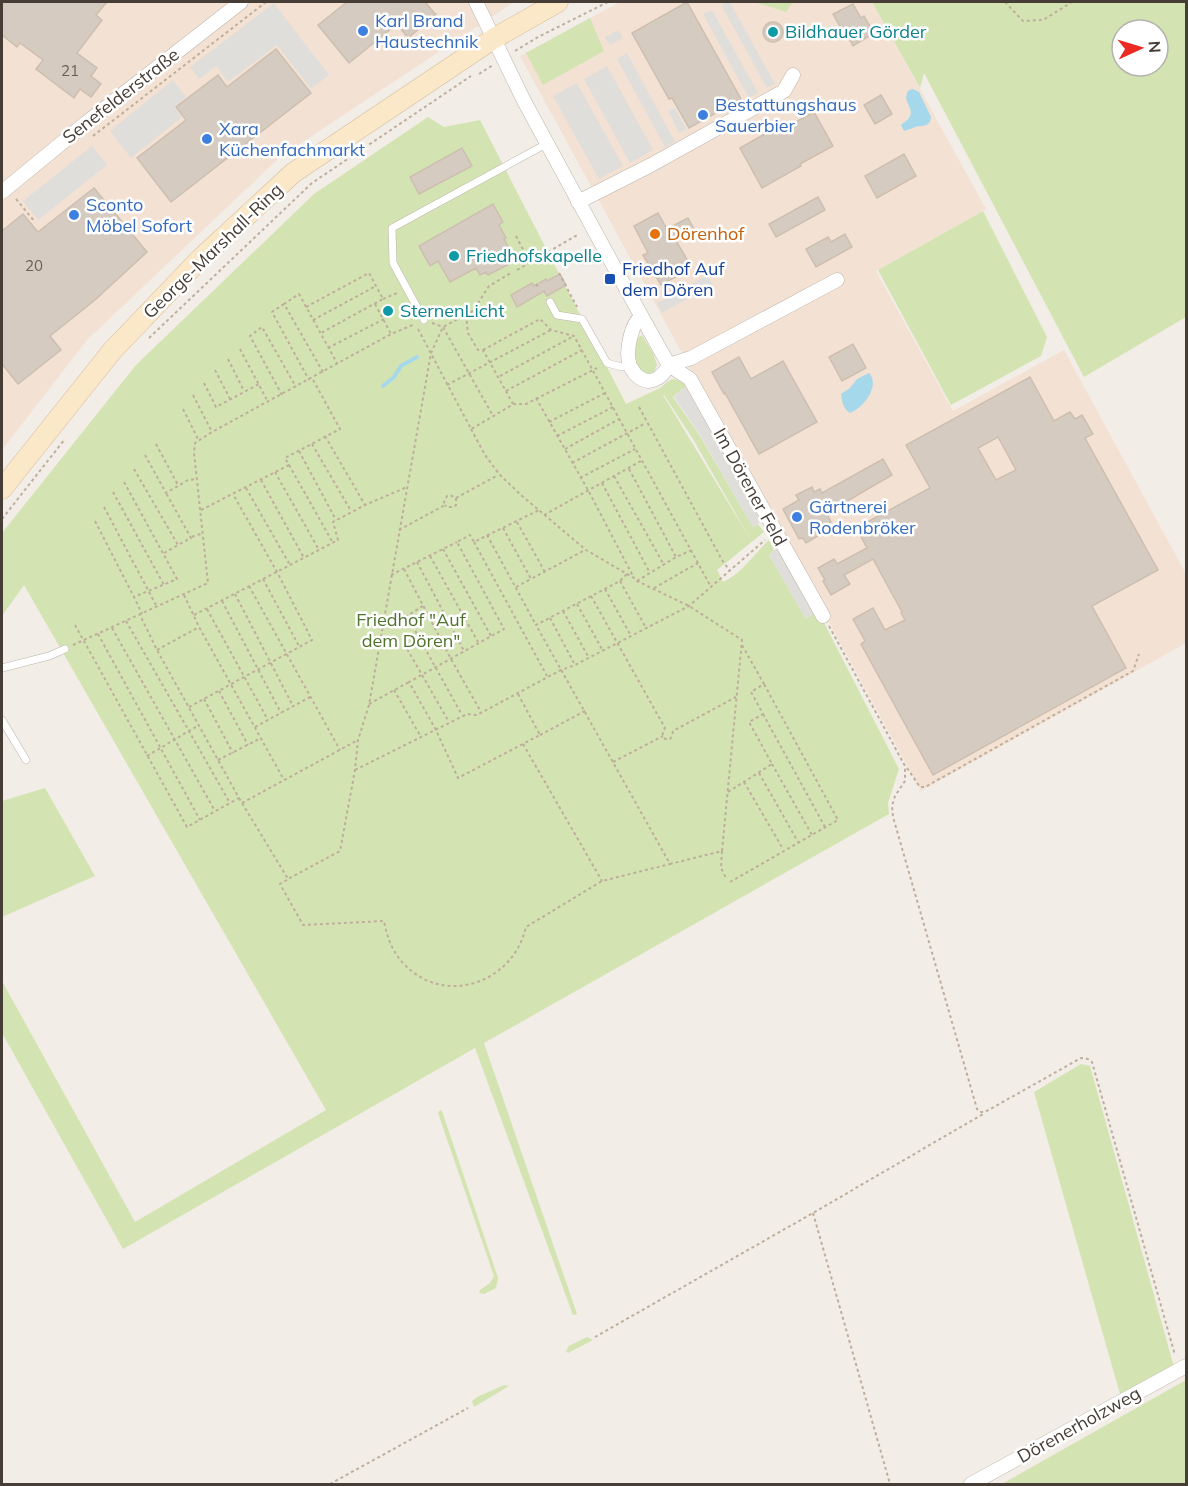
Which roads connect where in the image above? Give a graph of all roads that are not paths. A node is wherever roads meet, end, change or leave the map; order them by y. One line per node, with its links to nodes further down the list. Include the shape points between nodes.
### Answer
1 (241, 2): 7 (street, Senefelderstraße, via 86,123)
2 (476, 2): 4 (street, Im Dörener Feld)
3 (558, 2): 4 (main road, George-Marshall-Ring)
4 (493, 39): 6 (street, Im Dörener Feld); 15 (main road, George-Marshall-Ring, via 293,173 200,259 112,351)
5 (792, 75): 8 (street, via 784,91)
6 (548, 143): 8 (street, Im Dörener Feld); 12 (lane, via 392,228 393,263)
7 (8, 194)
8 (578, 202): 11 (street, Im Dörener Feld)
9 (837, 280): 13 (street, via 691,358)
10 (550, 302): 14 (lane, via 557,315 582,319 607,363)
11 (641, 316): 13 (street, Im Dörener Feld); 13 (street, via 635,321 628,347 630,366 647,381 663,375)
12 (424, 320)
13 (669, 365): 16 (street, Im Dörener Feld, via 690,379)
14 (622, 367)
15 (2, 489)
16 (823, 616)
17 (65, 649): 18 (lane)
18 (2, 668)
19 (2, 720): 20 (lane)
20 (26, 760)
21 (1183, 1368): 22 (street, Dörenerholzweg)
22 (971, 1485)

